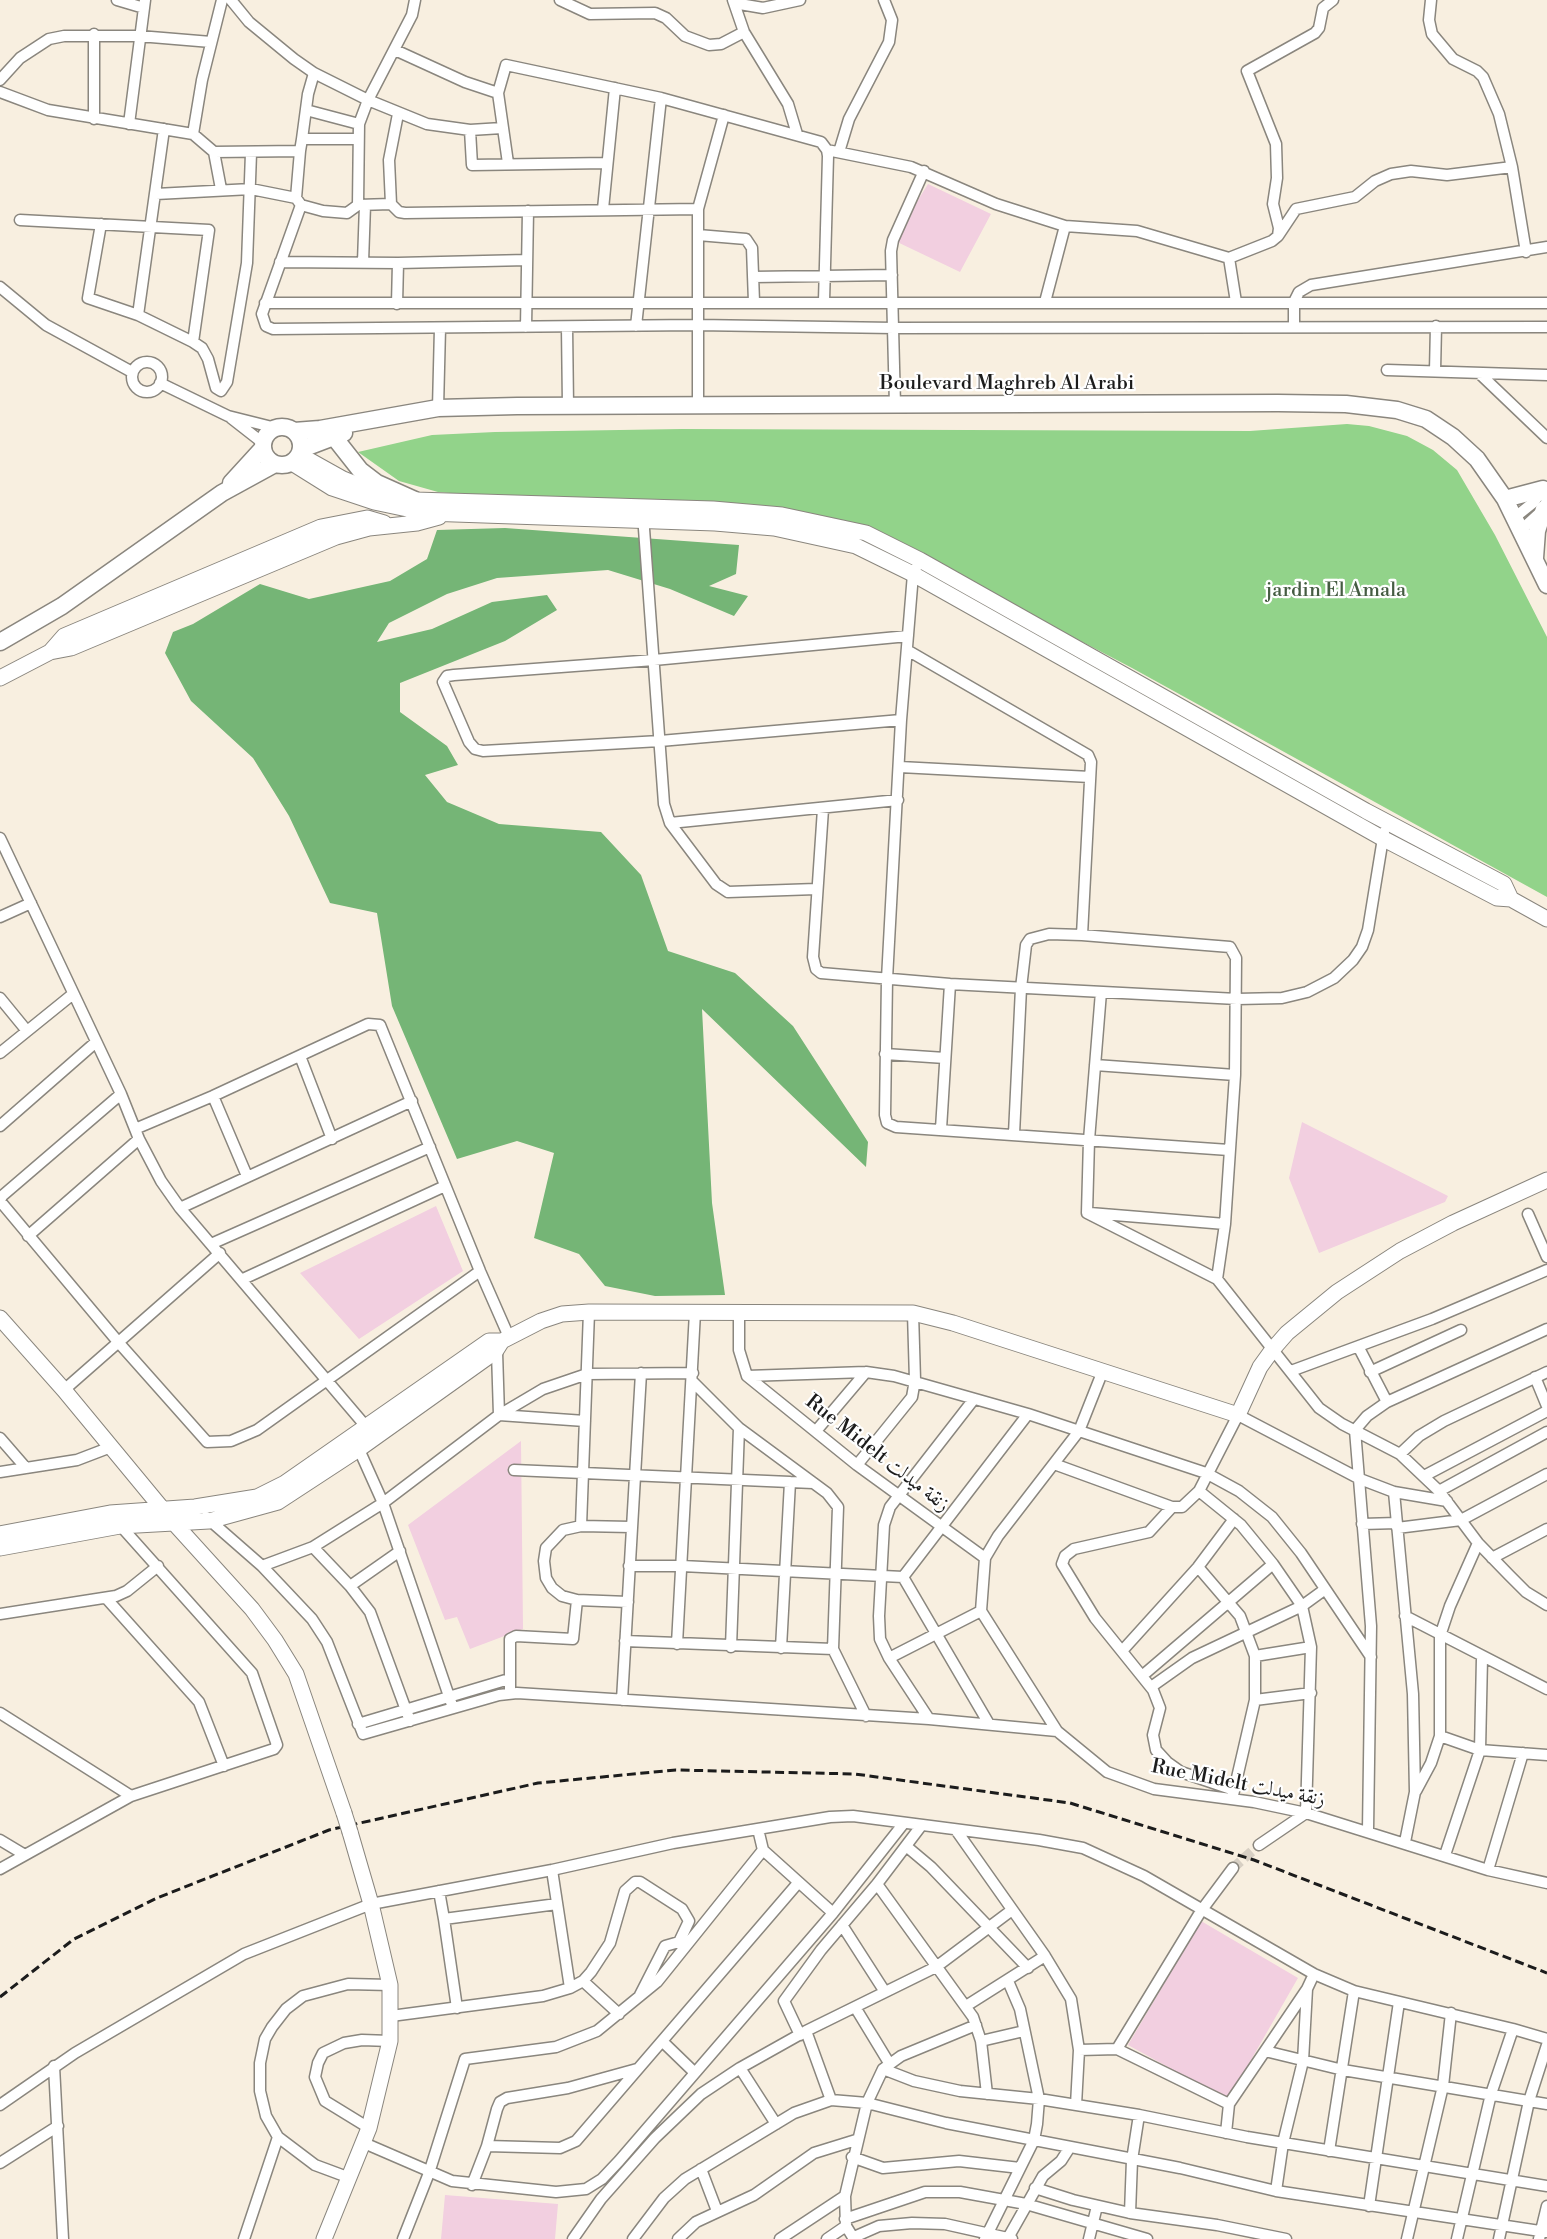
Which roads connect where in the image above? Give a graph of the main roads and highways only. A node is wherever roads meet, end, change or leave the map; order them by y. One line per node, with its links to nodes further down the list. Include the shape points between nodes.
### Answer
1 (378, 419): 2 (main road, Boulevard Maghreb Al Arabi); 3 (main road, Boulevard Maghreb Al Arabi); 9 (main road, Boulevard Maghreb Al Arabi, via 438,408 568,406 1346,405 1397,410 1426,419 1477,459)
2 (294, 431): 4 (main road, via 276,428 269,432); 5 (main road, via 300,439)
3 (334, 437): 5 (main road, Boulevard Maghreb Al Arabi); 10 (main road, via 360,470 377,483)
4 (263, 445): 6 (main road, via 268,460); 7 (main road)
5 (298, 456): 6 (main road)
6 (274, 464): 7 (main road)
7 (222, 493): 13 (main road, via 62,606)
8 (1545, 495): 9 (main road); 11 (main road)
9 (1505, 499): 11 (main road, Boulevard Maghreb Al Arabi)
10 (415, 500)
11 (1535, 559): 12 (main road, Boulevard Maghreb Al Arabi)
12 (1547, 585)
13 (0, 642)

